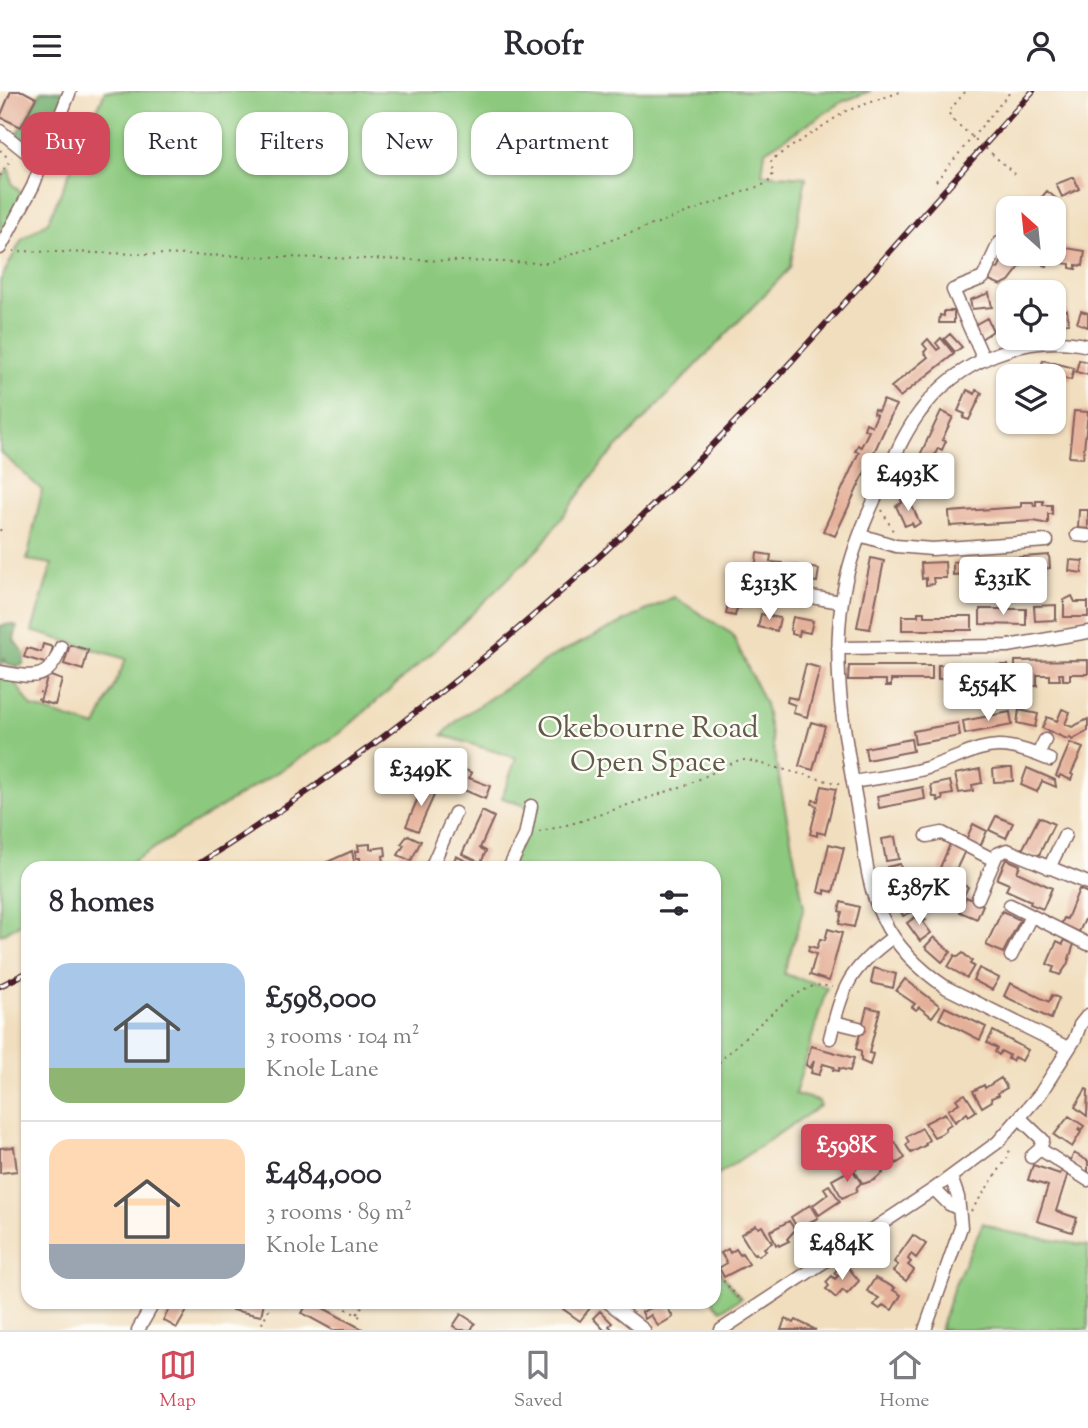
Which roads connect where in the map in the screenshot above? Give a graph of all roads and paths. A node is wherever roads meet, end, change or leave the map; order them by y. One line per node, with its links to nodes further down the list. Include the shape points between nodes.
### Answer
1 (70, 91): 5 (street)
2 (902, 91): 15 (path, via 846,110 795,142 771,160 773,174 768,183 548,263)
3 (966, 91): 13 (path, bridge, via 948,112)
4 (1011, 91): 14 (path)
5 (62, 112)
6 (0, 131): 7 (street)
7 (21, 148)
8 (0, 150): 10 (path)
9 (21, 153): 10 (path)
10 (9, 159): 12 (path)
11 (37, 175): 15 (street)
12 (0, 176)
13 (1017, 176)
14 (936, 181)
15 (6, 250)
16 (996, 250): 18 (street, via 983,278 953,290)
17 (1088, 346): 18 (street, via 1037,344)
18 (984, 360): 19 (street, via 950,380 920,411)
19 (876, 496): 22 (street); 24 (path)
20 (2, 525): 21 (path)
21 (0, 531)
22 (860, 535): 24 (street); 26 (street)
23 (1047, 541): 24 (street)
24 (901, 547)
25 (751, 587): 26 (street)
26 (841, 603): 29 (street)
27 (1088, 632): 29 (street, via 1008,646)
28 (61, 647): 31 (street, via 56,663)
29 (838, 648): 36 (street)
30 (0, 672): 31 (street)
31 (41, 675): 32 (path)
32 (38, 700)
33 (1045, 740): 34 (street)
34 (1038, 754): 35 (street); 36 (street, via 1009,745 987,746 925,768)
35 (1051, 760)
36 (853, 785): 40 (path, via 739,759 667,792); 50 (street, via 871,885)
37 (531, 806): 40 (street)
38 (455, 813): 43 (street)
39 (1065, 835): 45 (street)
40 (525, 836): 44 (street)
41 (927, 836): 42 (street, via 942,833)
42 (994, 860): 45 (street, via 997,853 1007,850); 47 (street)
43 (434, 861)
44 (512, 861)
45 (1049, 868): 46 (street)
46 (1088, 883)
47 (978, 898)
48 (1010, 905): 49 (street)
49 (1031, 916): 51 (street); 52 (street)
50 (893, 937): 53 (street, via 867,957); 59 (street, via 912,960 947,988)
51 (1088, 944)
52 (1011, 956)
53 (844, 990): 55 (street); 60 (path, via 820,985 809,988)
54 (1088, 1015): 59 (street)
55 (834, 1022): 56 (street); 58 (street)
56 (859, 1028)
57 (1088, 1030): 59 (street)
58 (830, 1038)
59 (1072, 1044): 61 (street)
60 (721, 1061)
61 (1018, 1121): 63 (street, via 999,1142); 64 (street, via 1043,1140 1035,1153)
62 (1011, 1146): 67 (path)
63 (951, 1177): 65 (street); 66 (street, via 958,1197)
64 (1088, 1180)
65 (934, 1189): 66 (street, via 949,1204); 74 (street)
66 (954, 1203): 67 (street)
67 (961, 1227): 81 (street)
68 (721, 1278): 74 (path)
69 (150, 1309): 77 (street)
70 (269, 1309): 78 (path)
71 (346, 1309): 75 (path)
72 (360, 1309): 75 (path)
73 (617, 1309): 79 (street)
74 (749, 1311): 80 (street)
75 (356, 1315): 76 (path)
76 (362, 1318)
77 (138, 1330)
78 (259, 1330)
79 (644, 1330)
80 (721, 1330)
81 (925, 1330)

